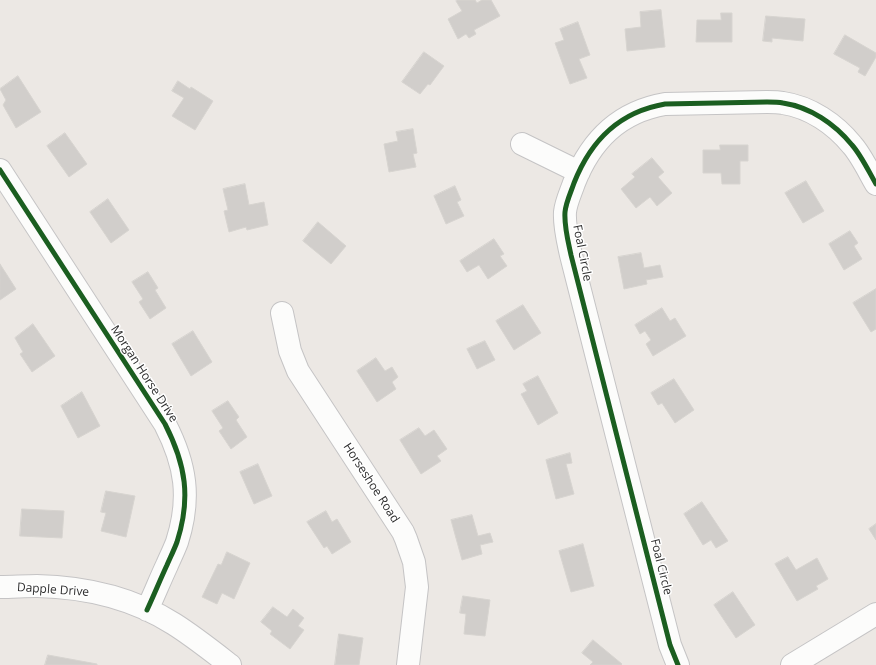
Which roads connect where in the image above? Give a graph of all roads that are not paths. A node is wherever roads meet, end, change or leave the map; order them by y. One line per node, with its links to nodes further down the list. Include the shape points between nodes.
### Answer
1 (522, 144): 3 (street)
2 (0, 170): 7 (street, Morgan Horse Drive, via 174,441 184,479 183,518 177,543)
3 (579, 172): 4 (street, Foal Circle, via 607,131 631,114 651,106 767,102 798,106 819,116 837,129 853,146); 11 (street, Foal Circle, via 565,211 568,242 670,645)
4 (876, 184)
5 (282, 313): 10 (street, Horseshoe Road, via 290,351 298,371 406,539 414,562 417,587)
6 (0, 587): 7 (street, Dapple Drive, via 74,589 123,600)
7 (147, 610): 9 (street, Dapple Drive, via 172,623)
8 (876, 614): 12 (street)
9 (230, 665)
10 (408, 665)
11 (678, 665)
12 (792, 665)

